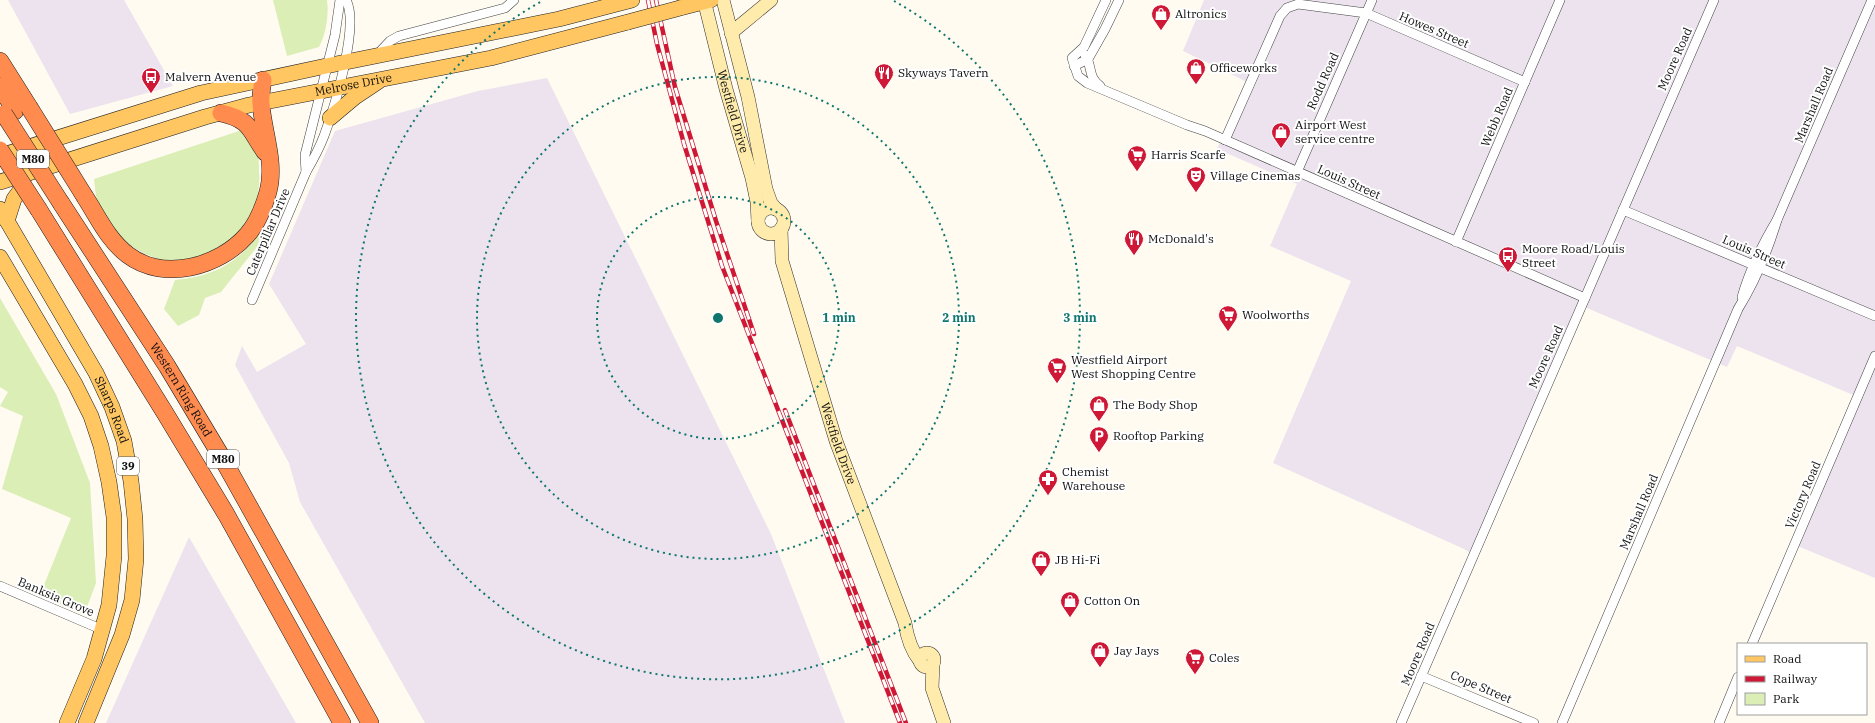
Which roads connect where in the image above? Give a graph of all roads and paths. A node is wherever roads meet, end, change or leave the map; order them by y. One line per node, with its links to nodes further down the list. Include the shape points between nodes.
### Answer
1 (340, 0): 22 (street, via 335,35)
2 (346, 0): 20 (street, via 350,7 350,27)
3 (514, 0): 17 (street, Melrose Drive, via 505,8 399,36 390,41)
4 (723, 0): 15 (main road, Westfield Drive)
5 (771, 0): 15 (main road)
6 (1106, 0): 16 (street)
7 (1119, 0): 18 (street)
8 (1372, 0): 14 (street, Rodd Road)
9 (1560, 0): 25 (street, Webb Road)
10 (1714, 0): 44 (street, Moore Road)
11 (1872, 0): 51 (street, Marshall Road, via 1777,220 1768,250)
12 (628, 1): 17 (main road, Melrose Drive, via 559,19)
13 (706, 1): 23 (main road, Melrose Drive, bridge, via 491,58); 46 (main road, Westfield Drive, via 724,82 752,178)
14 (1366, 13): 25 (street, Howes Street); 34 (street, Howes Street, via 1298,4 1287,8 1280,16); 39 (street, Rodd Road)
15 (731, 33): 43 (main road, Westfield Drive, via 748,97 766,189)
16 (1081, 51): 18 (street); 21 (street)
17 (375, 57): 20 (main road, Melrose Drive)
18 (1088, 59): 21 (street); 28 (street, via 1092,79)
19 (0, 61): 31 (highway)
20 (345, 62): 22 (main road, Melrose Drive); 27 (street, Caterpillar Drive)
21 (1073, 62): 28 (street, Louis Street, via 1080,77 1093,86)
22 (326, 66): 24 (main road, Melrose Drive); 29 (street, Caterpillar Drive)
23 (383, 78): 27 (main road, Melrose Drive); 33 (main road)
24 (263, 80): 30 (highway); 36 (main road, Melrose Drive, via 186,98)
25 (1525, 82): 48 (street, Webb Road)
26 (0, 86): 31 (highway)
27 (339, 86): 29 (main road, Melrose Drive); 33 (street, Caterpillar Drive)
28 (1102, 88): 34 (street, Louis Street)
29 (321, 90): 30 (main road, Melrose Drive); 38 (street, Caterpillar Drive, via 305,155)
30 (261, 103): 32 (main road, Melrose Drive); 37 (highway)
31 (12, 110): 42 (highway, Western Ring Road / M80, bridge); 42 (highway, bridge)
32 (221, 112): 37 (highway, via 246,123); 40 (main road, Melrose Drive)
33 (330, 118): 38 (street, Caterpillar Drive, via 317,153)
34 (1225, 140): 39 (street, Louis Street)
35 (0, 150): 66 (highway, M80, bridge, via 166,413 222,507)
36 (0, 156)
37 (269, 159): 42 (highway, via 269,190 248,234 223,255 196,266 166,268 153,266 129,256)
38 (306, 172): 53 (street, Caterpillar Drive)
39 (1297, 172): 48 (street, Louis Street)
40 (24, 175): 41 (main road, Melrose Drive); 45 (main road, via 22,188)
41 (0, 182)
42 (72, 200): 67 (highway, Western Ring Road / M80, via 236,483)
43 (776, 209): 46 (main road, via 764,210); 47 (main road, via 783,218)
44 (1623, 210): 51 (street, Louis Street); 52 (street, Moore Road)
45 (3, 215): 56 (main road, Sharps Road / 39, via 96,373 112,407)
46 (759, 225): 47 (main road, via 770,234 778,232); 50 (main road, Westfield Drive)
47 (781, 228): 50 (main road, Westfield Drive)
48 (1456, 242): 52 (street, Louis Street)
49 (0, 257): 57 (main road, Sharps Road / 39, via 76,384 91,416)
50 (782, 261): 68 (main road, Westfield Drive, via 836,441 905,623 913,651 926,661 927,686)
51 (1757, 267): 54 (street, Louis Street); 70 (street, Marshall Road)
52 (1585, 298): 61 (street, Moore Road)
53 (252, 300)
54 (1875, 316)
55 (1875, 356): 60 (street, Victory Road)
56 (126, 455): 57 (main road); 65 (main road, Sharps Road / 39, via 135,527 136,559 132,600 122,635)
57 (105, 458): 59 (main road, Sharps Road / 39, via 114,517 114,556 109,605)
58 (0, 586): 59 (street, Banksia Grove)
59 (103, 630): 64 (main road, Sharps Road / 39, via 94,659)
60 (1752, 643)
61 (1422, 676): 63 (street, Cope Street); 69 (street, Moore Road)
62 (1737, 680): 71 (street)
63 (1535, 722)
64 (67, 723)
65 (86, 723)
66 (342, 723)
67 (370, 723)
68 (944, 723)
69 (1401, 723)
70 (1562, 723)
71 (1718, 723)

